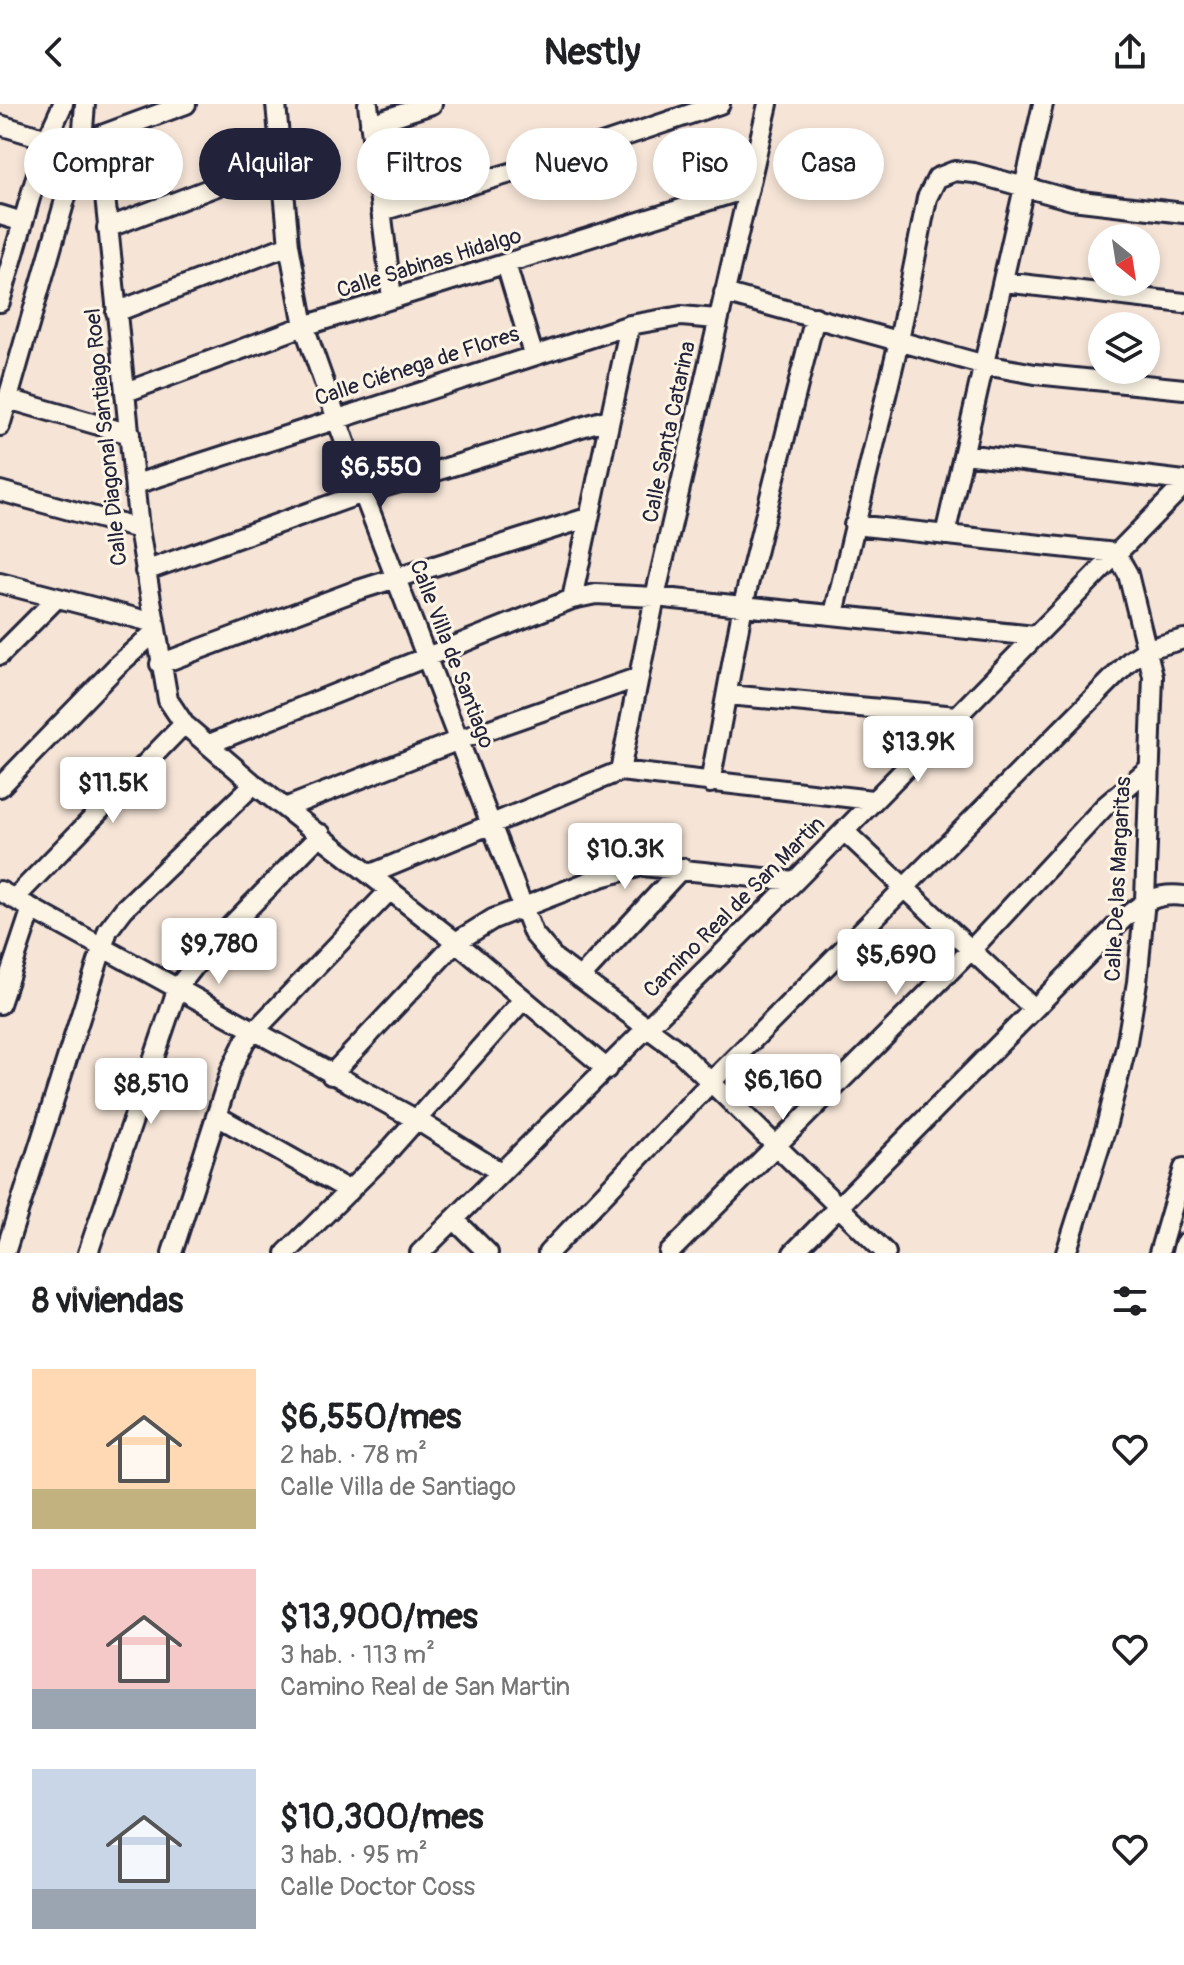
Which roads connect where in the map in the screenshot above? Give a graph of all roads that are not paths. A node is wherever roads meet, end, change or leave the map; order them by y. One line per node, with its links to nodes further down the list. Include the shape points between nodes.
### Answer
1 (63, 104): 12 (street)
2 (85, 104): 13 (street)
3 (186, 104): 14 (street)
4 (276, 104): 15 (street, Calle Villa de Santiago)
5 (368, 104): 10 (street)
6 (432, 104): 10 (street)
7 (720, 104): 26 (street)
8 (768, 104): 17 (street, Calle Santa Catarina)
9 (1043, 104): 18 (street)
10 (370, 124): 26 (street)
11 (0, 125): 16 (street)
12 (52, 128)
13 (88, 128)
14 (120, 128)
15 (278, 128)
16 (24, 132)
17 (757, 153)
18 (1024, 188): 27 (street, via 1072,200); 33 (street); 43 (street, via 955,171 937,178 927,198)
19 (199, 193): 30 (street)
20 (29, 200): 29 (street)
21 (71, 200): 48 (street)
22 (102, 200): 30 (street, Calle Diagonal Santiago Roel)
23 (284, 200): 31 (street, Calle Villa de Santiago)
24 (711, 200): 32 (street, Calle Sabinas Hidalgo)
25 (746, 200): 34 (street, Calle Santa Catarina)
26 (381, 211): 35 (street)
27 (1184, 213)
28 (0, 215): 29 (street)
29 (23, 222): 36 (street)
30 (107, 228): 38 (street, Calle Diagonal Santiago Roel)
31 (289, 245): 38 (street); 42 (street, Calle Villa de Santiago)
32 (506, 264): 35 (street, Calle Sabinas Hidalgo); 44 (street)
33 (1004, 282): 37 (street); 45 (street)
34 (724, 293): 39 (street); 40 (street, Calle Santa Catarina)
35 (392, 298): 42 (street, Calle Sabinas Hidalgo)
36 (0, 302)
37 (1184, 303)
38 (116, 312): 47 (street, Calle Diagonal Santiago Roel)
39 (815, 317): 43 (street); 69 (street)
40 (717, 319): 41 (street, Calle Ciénega de Flores, via 681,316); 66 (street, Calle Santa Catarina)
41 (630, 325): 44 (street, Calle Ciénega de Flores); 50 (street)
42 (304, 326): 47 (street, Calle Sabinas Hidalgo); 49 (street, Calle Villa de Santiago)
43 (899, 341): 45 (street); 59 (street)
44 (533, 354): 49 (street, Calle Ciénega de Flores)
45 (985, 365): 46 (street); 53 (street)
46 (1184, 389)
47 (126, 392): 52 (street, Calle Diagonal Santiago Roel)
48 (8, 399): 51 (street); 52 (street)
49 (336, 416): 55 (street, Calle Ciénega de Flores); 57 (street, Calle Villa de Santiago)
50 (608, 419): 57 (street); 58 (street)
51 (0, 426)
52 (130, 434): 55 (street, Calle Diagonal Santiago Roel)
53 (964, 454): 54 (street); 61 (street)
54 (1184, 483): 62 (street, Camino Real de San Martin)
55 (136, 484): 60 (street, Calle Diagonal Santiago Roel)
56 (0, 491): 60 (street)
57 (363, 493): 63 (street); 64 (street, Calle Villa de Santiago)
58 (587, 518): 64 (street); 68 (street)
59 (854, 525): 61 (street); 70 (street)
60 (139, 529): 63 (street, Calle Diagonal Santiago Roel)
61 (945, 535): 62 (street)
62 (1116, 553): 72 (street, Camino Real de San Martin); 74 (street, Calle De las Margaritas, via 1128,574)
63 (145, 571): 71 (street, Calle Diagonal Santiago Roel)
64 (398, 577): 76 (street, Calle Villa de Santiago); 77 (street)
65 (0, 583): 67 (street)
66 (655, 597): 68 (street, via 605,594); 69 (street); 78 (street, Calle Santa Catarina)
67 (56, 599): 71 (street); 75 (street)
68 (572, 599): 76 (street)
69 (743, 605): 70 (street); 79 (street)
70 (834, 614): 72 (street)
71 (155, 627): 77 (street, Calle Diagonal Santiago Roel); 88 (street)
72 (1035, 636): 80 (street, Camino Real de San Martin)
73 (1184, 639): 74 (street)
74 (1147, 649): 84 (street, Calle De las Margaritas, via 1154,699); 97 (street)
75 (0, 655)
76 (428, 658): 82 (street, Calle Villa de Santiago); 83 (street)
77 (160, 664): 81 (street, Calle Diagonal Santiago Roel, via 168,700)
78 (639, 677): 82 (street); 85 (street, Calle Santa Catarina)
79 (728, 695): 80 (street); 86 (street)
80 (957, 716): 89 (street, Camino Real de San Martin)
81 (184, 724): 83 (street); 99 (street)
82 (459, 740): 90 (street); 91 (street, Calle Villa de Santiago)
83 (209, 744): 87 (street)
84 (1148, 769): 101 (street, Calle De las Margaritas); 106 (street, via 1105,806)
85 (620, 771): 86 (street); 91 (street)
86 (710, 783): 89 (street)
87 (254, 784): 90 (street); 105 (street, via 124,909)
88 (0, 787)
89 (872, 800): 92 (street, Camino Real de San Martin)
90 (285, 808): 93 (street)
91 (490, 823): 95 (street); 102 (street, Calle Villa de Santiago)
92 (844, 831): 96 (street, Camino Real de San Martin); 97 (street)
93 (321, 834): 95 (street); 108 (street, via 208,949)
94 (682, 868): 96 (street); 102 (street, via 626,868); 107 (street)
95 (371, 874): 98 (street)
96 (795, 881): 112 (street, Camino Real de San Martin)
97 (906, 887): 106 (street); 116 (street)
98 (390, 890): 104 (street); 113 (street)
99 (7, 895): 103 (street)
100 (1184, 896): 101 (street)
101 (1145, 900): 111 (street); 136 (street, Calle De las Margaritas, via 1126,1047)
102 (522, 907): 104 (street, via 479,925); 107 (street, Calle Villa de Santiago, via 542,946)
103 (32, 908): 105 (street); 110 (street)
104 (456, 942): 109 (street); 115 (street)
105 (101, 944): 108 (street); 126 (street)
106 (972, 949): 111 (street); 119 (street)
107 (580, 978): 112 (street, Calle Villa de Santiago)
108 (178, 987): 113 (street); 127 (street)
109 (522, 1001): 114 (street); 118 (street)
110 (0, 1004)
111 (1033, 1008): 123 (street)
112 (648, 1028): 114 (street, Camino Real de San Martin); 116 (street, Calle Villa de Santiago)
113 (253, 1031): 115 (street); 117 (street, via 238,1055)
114 (607, 1069): 121 (street, Camino Real de San Martin)
115 (331, 1075): 118 (street)
116 (711, 1082): 119 (street, Calle Villa de Santiago); 132 (street)
117 (217, 1116): 122 (street); 128 (street)
118 (417, 1120): 121 (street); 122 (street)
119 (776, 1144): 123 (street, Calle Villa de Santiago); 133 (street)
120 (1184, 1168): 137 (street)
121 (500, 1172): 124 (street, Camino Real de San Martin)
122 (350, 1191): 129 (street)
123 (839, 1207): 134 (street); 135 (street, Calle Villa de Santiago)
124 (454, 1219): 130 (street, Camino Real de San Martin); 131 (street)
125 (1184, 1244): 138 (street)
126 (5, 1253)
127 (88, 1253)
128 (172, 1253)
129 (286, 1253)
130 (420, 1253)
131 (488, 1253)
132 (548, 1253)
133 (669, 1253)
134 (793, 1253)
135 (886, 1253)
136 (1066, 1253)
137 (1159, 1253)
138 (1182, 1253)

